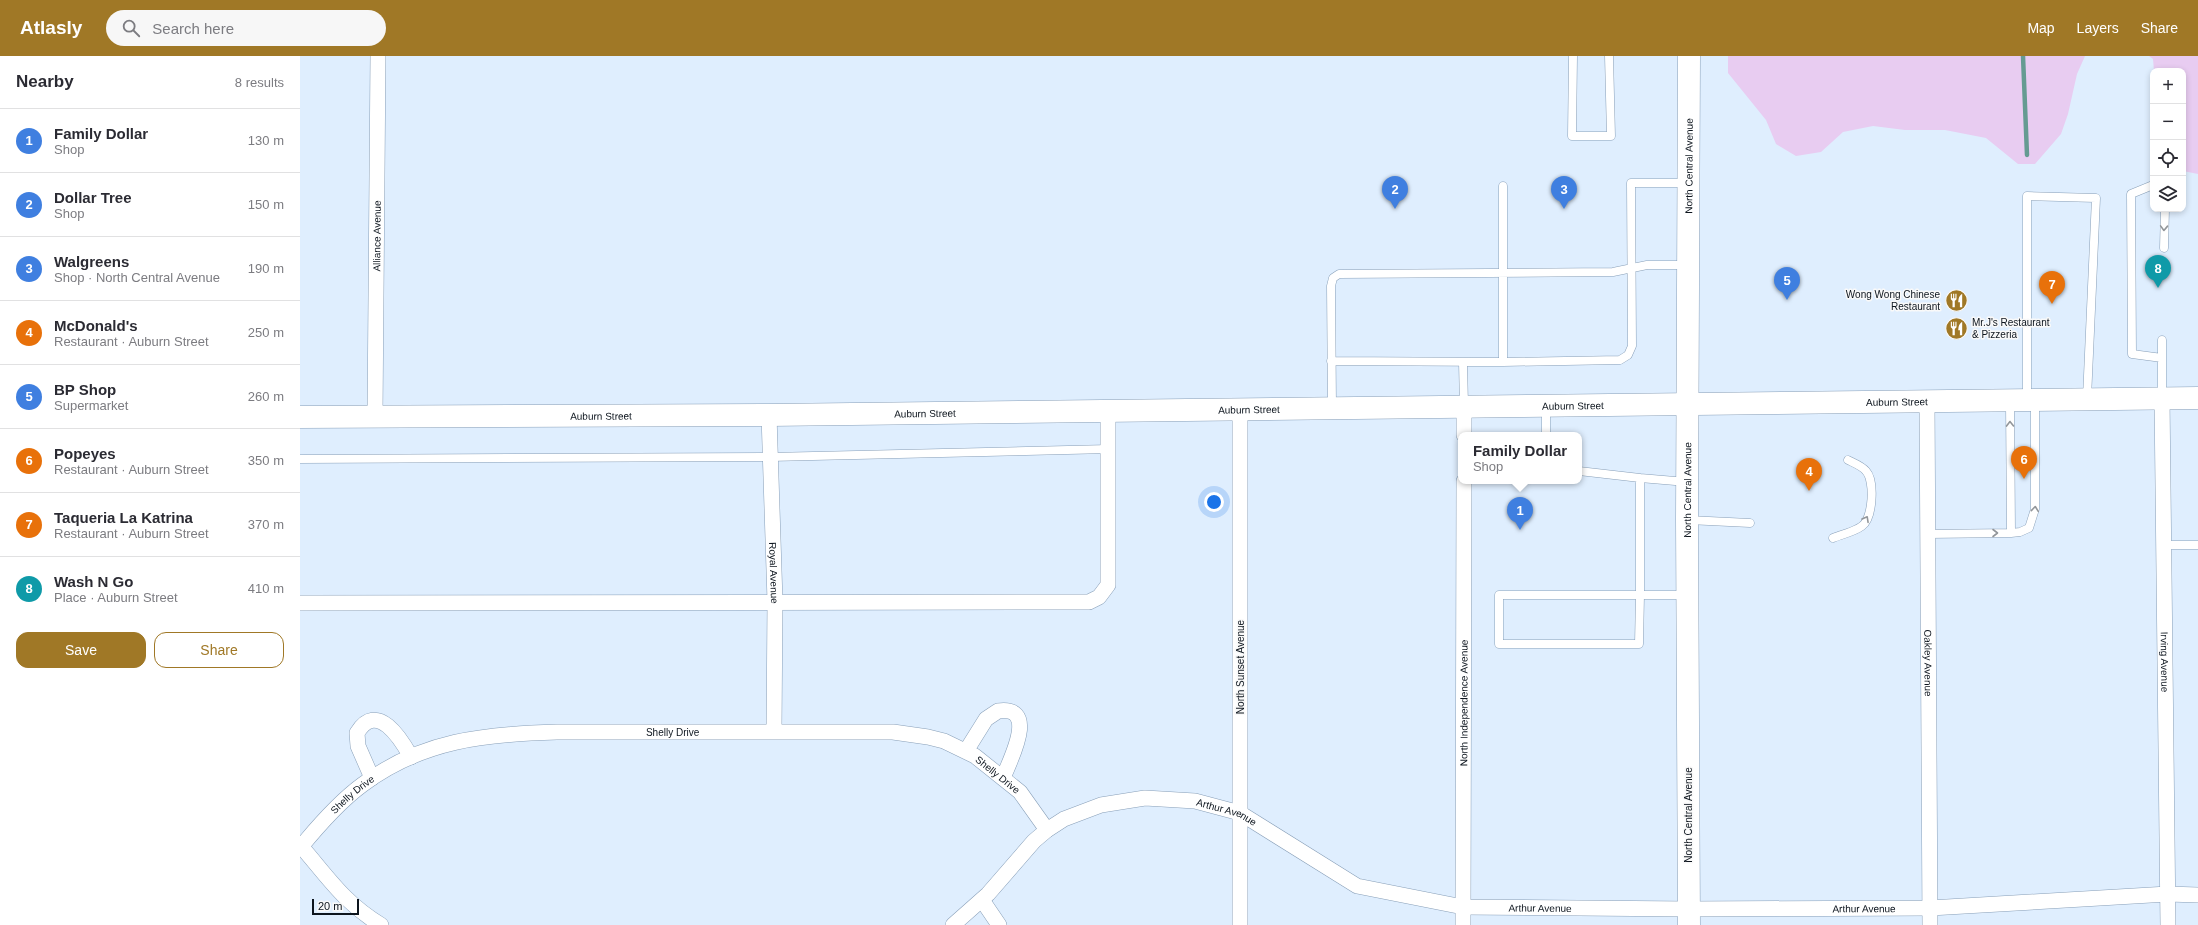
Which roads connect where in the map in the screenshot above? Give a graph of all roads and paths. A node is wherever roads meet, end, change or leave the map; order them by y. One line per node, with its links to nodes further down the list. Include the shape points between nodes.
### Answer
1 (378, 56): 30 (street, Alliance Avenue)
2 (1573, 56): 3 (lane, via 1572,136 1611,136)
3 (1609, 56)
4 (1689, 56): 5 (main road, North Central Avenue)
5 (1689, 183): 10 (main road, North Central Avenue); 11 (lane, via 1631,183)
6 (1503, 186): 12 (lane)
7 (2150, 186): 14 (lane, via 2131,194 2132,354)
8 (2165, 212): 9 (lane, one-way to 9)
9 (2164, 248)
10 (1688, 265): 11 (lane, via 1647,265); 23 (main road, North Central Avenue)
11 (1631, 269): 12 (lane, via 1613,272); 17 (lane, via 1632,346 1628,355 1620,360)
12 (1503, 274): 15 (lane, via 1335,275 1331,286); 17 (lane)
13 (2162, 340): 14 (lane)
14 (2162, 358): 18 (lane)
15 (1331, 361): 16 (lane); 26 (lane)
16 (1463, 362): 17 (lane); 25 (lane)
17 (1503, 362)
18 (2162, 398): 19 (main road, Auburn Street); 21 (main road, Auburn Street); 47 (street, Irving Avenue)
19 (2198, 398)
20 (2024, 399): 21 (main road, Auburn Street); 21 (lane, via 2027,196 2096,198); 22 (main road, Auburn Street); 44 (lane, one-way to 20); 44 (lane, one-way to 20, via 2029,528 2034,516 2036,497)
21 (2087, 399)
22 (1927, 400): 23 (main road, Auburn Street); 45 (street, Oakley Avenue)
23 (1687, 403): 24 (main road, Auburn Street); 40 (main road, North Central Avenue)
24 (1546, 406): 25 (main road, Auburn Street); 33 (lane)
25 (1464, 407): 26 (main road, Auburn Street); 32 (street)
26 (1332, 409): 27 (main road, Auburn Street)
27 (1240, 410): 28 (main road, Auburn Street); 58 (street, North Sunset Avenue)
28 (1108, 411): 29 (main road, Auburn Street); 34 (street)
29 (769, 415): 30 (main road, Auburn Street); 35 (street, Royal Avenue)
30 (375, 416): 31 (main road, Auburn Street)
31 (300, 417)
32 (1464, 432)
33 (1546, 432)
34 (1109, 449): 35 (lane); 51 (street, via 1110,574 1108,586 1099,598 1089,602)
35 (770, 457): 36 (lane); 51 (street, Royal Avenue)
36 (300, 459)
37 (1848, 460): 46 (lane, one-way to 37, via 1863,525 1870,508 1871,479 1867,472)
38 (1582, 471): 39 (lane)
39 (1640, 478): 40 (lane); 49 (lane)
40 (1687, 482): 42 (main road, North Central Avenue)
41 (1464, 484): 64 (street, North Independence Avenue)
42 (1687, 520): 43 (lane); 50 (main road, North Central Avenue)
43 (1750, 523)
44 (2011, 533): 45 (lane, one-way to 44)
45 (1927, 534): 65 (street, Oakley Avenue)
46 (1833, 538)
47 (2164, 545): 48 (lane); 61 (street, Irving Avenue)
48 (2198, 545)
49 (1640, 595): 49 (lane, via 1498,595 1499,644 1639,644); 50 (lane)
50 (1687, 595): 66 (main road, North Central Avenue)
51 (775, 601): 52 (street); 53 (street, Royal Avenue)
52 (300, 603)
53 (774, 731): 54 (street, Shelly Drive, via 909,733 944,741); 55 (street, Shelly Drive, via 502,733 447,743)
54 (966, 751): 57 (street, Shelly Drive); 57 (street, via 986,719 998,711 1011,712 1017,717 1021,731)
55 (411, 757): 56 (street, Shelly Drive); 56 (street, via 401,739 384,722 363,724 357,733 358,746)
56 (372, 778): 60 (street, Shelly Drive, via 350,796)
57 (1003, 778): 59 (street, Shelly Drive, via 1020,792)
58 (1240, 813): 59 (street, Arthur Avenue, via 1195,801 1145,798 1101,805 1064,819); 64 (street, Arthur Avenue, via 1357,886); 70 (street, North Sunset Avenue)
59 (1047, 830): 63 (street, Arthur Avenue, via 1034,841)
60 (300, 846): 67 (street, via 336,890)
61 (2168, 894): 62 (street, Arthur Avenue); 65 (street, Arthur Avenue); 73 (street, Irving Avenue)
62 (2198, 895)
63 (982, 900): 68 (street, Arthur Avenue); 69 (street)
64 (1464, 907): 66 (street, Arthur Avenue); 71 (street, North Independence Avenue)
65 (1930, 908): 66 (street, Arthur Avenue); 72 (street, Oakley Avenue)
66 (1689, 917)
67 (381, 925)
68 (953, 925)
69 (999, 925)
70 (1240, 925)
71 (1463, 925)
72 (1930, 925)
73 (2168, 925)

